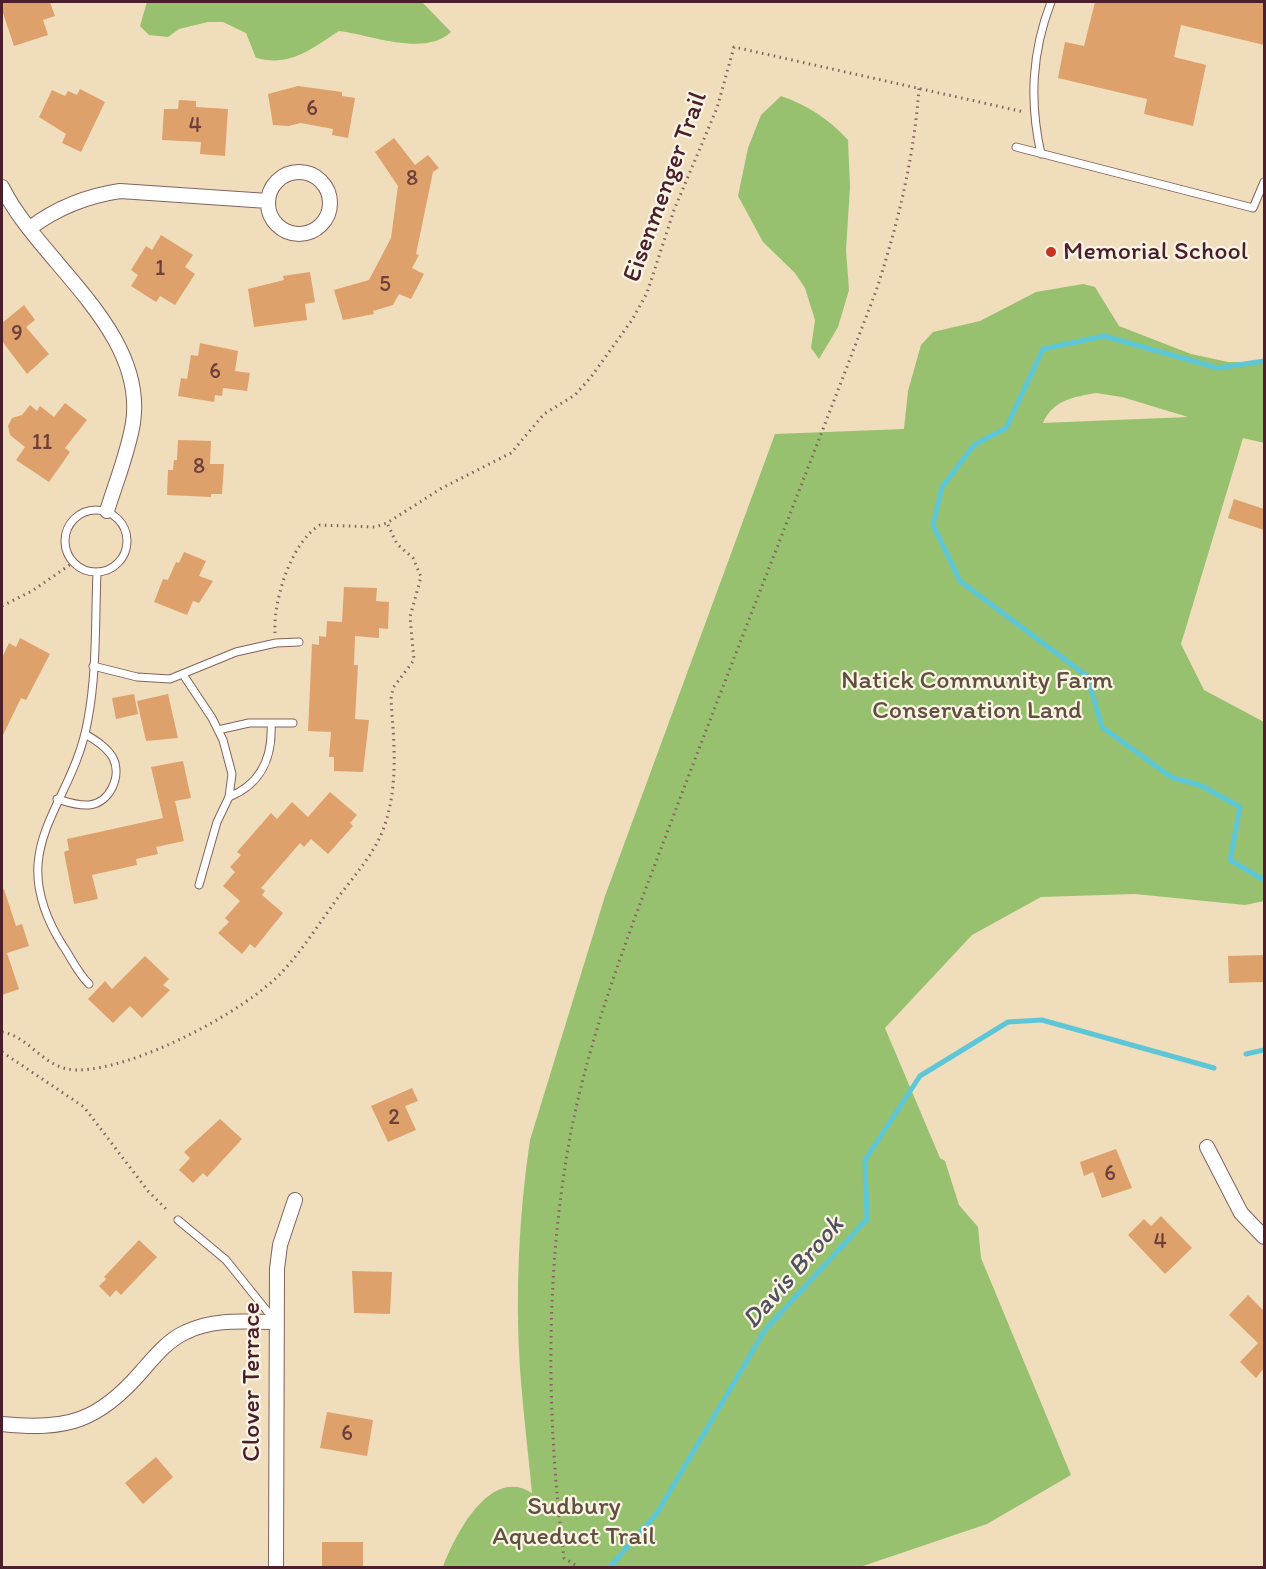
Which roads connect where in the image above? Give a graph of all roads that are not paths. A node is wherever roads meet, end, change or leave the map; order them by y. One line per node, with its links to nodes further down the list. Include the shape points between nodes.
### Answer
1 (1052, 2): 3 (lane, via 1037,45 1034,114)
2 (1016, 147): 3 (lane)
3 (1041, 153): 4 (lane, via 1253,208)
4 (1264, 182)
5 (2, 187): 7 (street)
6 (268, 201): 6 (street, via 276,182 284,175 304,172 320,179 331,202 325,221 300,234 281,229 274,222); 7 (street, via 120,191 68,204)
7 (30, 228): 8 (street, via 112,336 130,377 133,422)
8 (107, 511): 9 (lane, via 123,524 128,540 115,565); 9 (lane, via 92,510 72,521 66,532 65,544 74,562 87,571)
9 (97, 572): 11 (lane)
10 (299, 642): 12 (lane, via 236,652)
11 (93, 666): 12 (lane, via 157,680); 16 (lane)
12 (184, 676): 15 (lane)
13 (271, 723): 14 (lane); 15 (lane); 17 (lane, via 270,754 264,768 247,788)
14 (292, 723)
15 (218, 730): 17 (lane, via 231,774)
16 (85, 734): 18 (lane); 18 (lane, via 112,757 116,777 112,788 98,803)
17 (229, 798): 19 (lane, via 217,822)
18 (57, 800): 20 (lane, via 36,854 38,883 49,924)
19 (199, 885)
20 (88, 984)
21 (1207, 1147): 24 (street, via 1241,1213)
22 (295, 1200): 25 (street, Clover Terrace, via 280,1245)
23 (178, 1220): 25 (lane, via 226,1260)
24 (1264, 1237)
25 (276, 1322): 26 (street, via 202,1325 183,1333 168,1343 110,1404 77,1422 57,1426); 27 (street, Clover Terrace)
26 (2, 1424)
27 (276, 1568)

